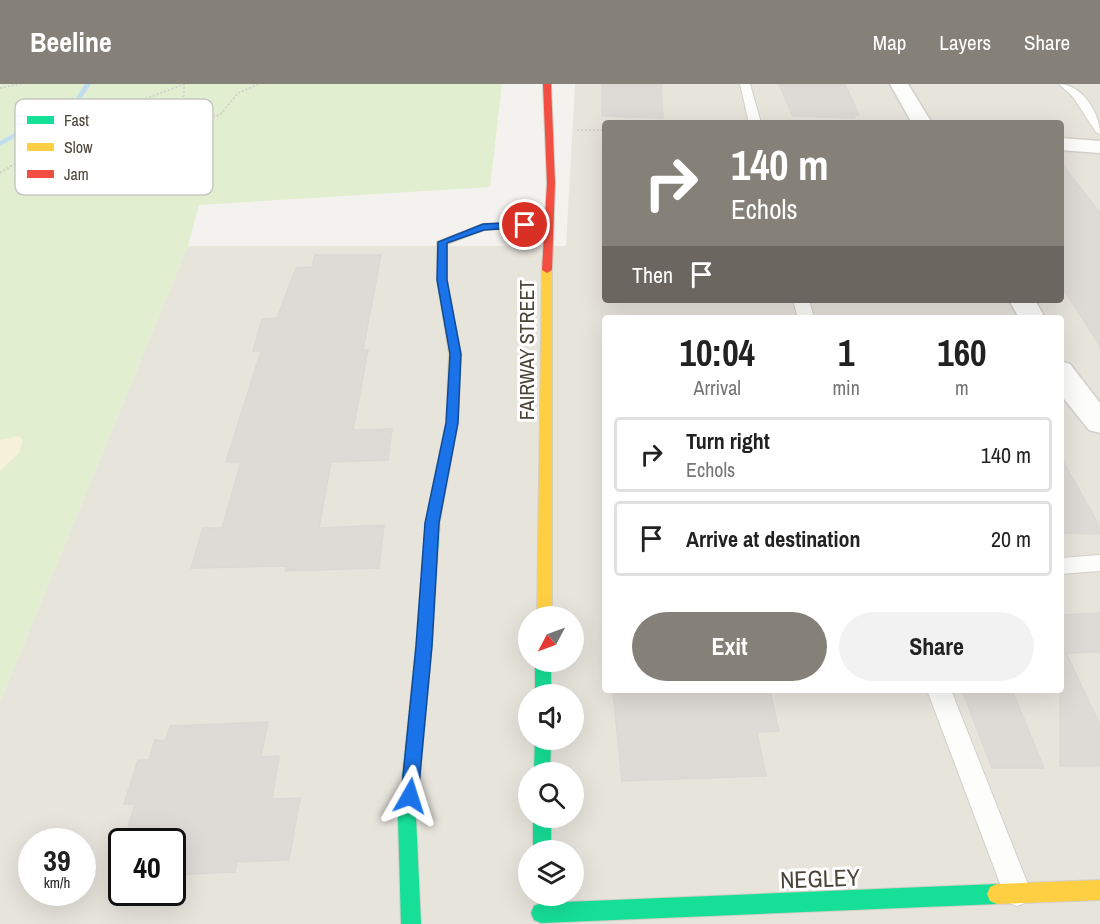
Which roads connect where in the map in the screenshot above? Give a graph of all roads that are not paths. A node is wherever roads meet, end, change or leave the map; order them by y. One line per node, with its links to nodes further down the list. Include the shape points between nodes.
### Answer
1 (547, 84): 10 (street, FAIRWAY STREET, via 551,183)
2 (745, 84): 5 (lane)
3 (899, 84): 6 (street)
4 (1064, 84): 7 (lane, via 1077,95)
5 (754, 120)
6 (922, 120)
7 (1100, 130)
8 (1064, 144): 9 (street)
9 (1100, 147)
10 (547, 224): 15 (street, FAIRWAY STREET); 20 (street, via 483,227 442,242 442,280 455,354 452,423 432,523 408,818)
11 (1064, 377): 12 (street)
12 (1100, 423)
13 (1100, 563): 14 (lane)
14 (1064, 566)
15 (544, 606)
16 (940, 693): 18 (lane)
17 (1100, 890): 18 (street, NEGLEY)
18 (1017, 892): 19 (street, NEGLEY)
19 (541, 918)
20 (411, 924)

